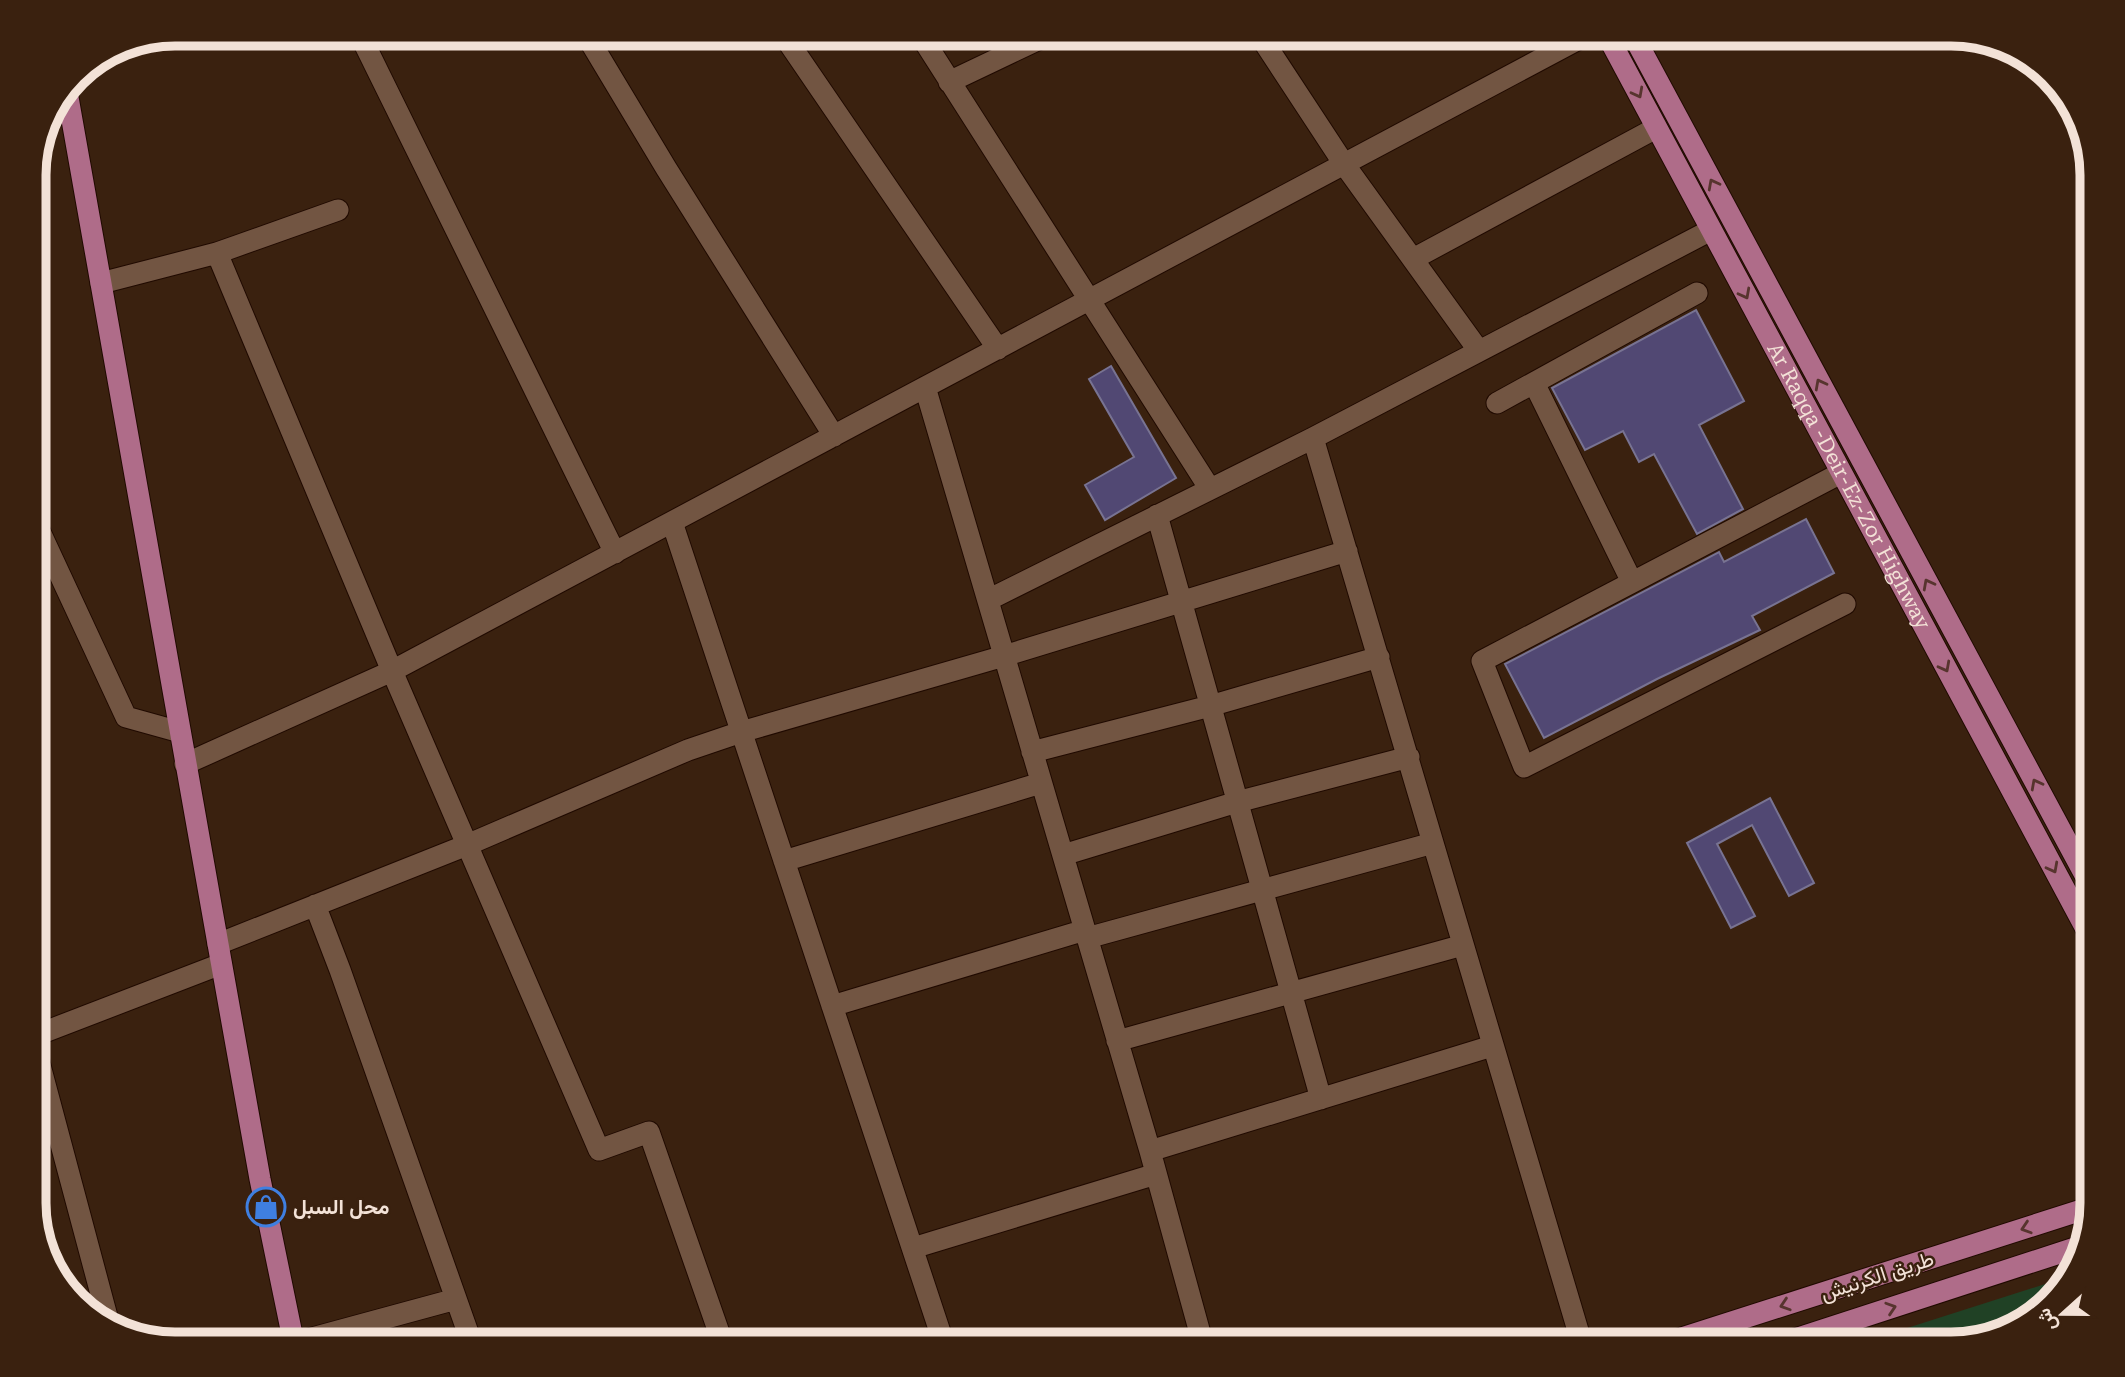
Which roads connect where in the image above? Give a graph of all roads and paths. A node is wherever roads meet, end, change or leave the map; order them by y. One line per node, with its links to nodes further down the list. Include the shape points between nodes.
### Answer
1 (365, 46): 34 (street)
2 (594, 46): 26 (street)
3 (791, 46): 21 (street)
4 (927, 46): 10 (street)
5 (1025, 46): 10 (street)
6 (1267, 46): 13 (street)
7 (1566, 46): 13 (street)
8 (1612, 46): 12 (main road, Ar Raqqa -Deir-Ez-Zor Highway, one-way to 12)
9 (1639, 46): 54 (main road, Ar Raqqa -Deir-Ez-Zor Highway, one-way to 9)
10 (949, 82): 20 (street)
11 (69, 101): 18 (main road)
12 (1656, 128): 15 (main road, Ar Raqqa -Deir-Ez-Zor Highway); 17 (street)
13 (1344, 164): 17 (street); 20 (street)
14 (338, 210): 16 (street)
15 (1711, 230): 22 (street); 28 (main road, Ar Raqqa -Deir-Ez-Zor Highway, one-way to 28)
16 (217, 253): 18 (street); 41 (street)
17 (1413, 260): 22 (street)
18 (101, 283): 43 (main road)
19 (1697, 293): 23 (street)
20 (1089, 300): 21 (street); 29 (street)
21 (998, 349): 24 (street)
22 (1479, 351): 27 (street)
23 (1534, 383): 25 (street); 35 (street)
24 (925, 387): 26 (street); 36 (street)
25 (1497, 403)
26 (834, 436): 31 (street)
27 (1313, 438): 29 (street); 33 (street)
28 (1841, 473): 35 (street); 57 (main road, Ar Raqqa -Deir-Ez-Zor Highway, one-way to 57)
29 (1210, 489): 30 (street)
30 (1157, 515): 36 (street); 37 (street)
31 (672, 522): 34 (street); 44 (street)
32 (46, 545): 43 (street, via 126,717)
33 (1347, 551): 37 (street); 40 (street)
34 (615, 553): 41 (street)
35 (1632, 582): 38 (street, via 1482,661 1524,767)
36 (988, 600): 39 (street)
37 (1181, 601): 39 (street); 42 (street)
38 (1845, 604)
39 (1004, 656): 44 (street); 45 (street)
40 (1380, 657): 42 (street); 46 (street)
41 (392, 671): 47 (street); 51 (street)
42 (1210, 706): 45 (street); 49 (street)
43 (180, 732): 47 (main road)
44 (741, 732): 51 (street, via 688,750); 53 (street)
45 (1032, 752): 48 (street)
46 (1409, 757): 49 (street); 50 (street)
47 (185, 764): 60 (main road)
48 (1041, 783): 52 (street); 53 (street)
49 (1237, 802): 52 (street); 55 (street)
50 (1433, 843): 55 (street); 59 (street)
51 (467, 845): 56 (street); 78 (street, via 599,1150 649,1132)
52 (1063, 855): 58 (street)
53 (784, 861): 62 (street)
54 (2080, 866)
55 (1262, 891): 58 (street); 61 (street)
56 (315, 905): 60 (street); 73 (street)
57 (2080, 918)
58 (1086, 934): 62 (street); 64 (street)
59 (1463, 945): 61 (street); 65 (street)
60 (219, 954): 63 (street); 75 (main road)
61 (1290, 993): 64 (street); 67 (street)
62 (832, 1006): 71 (street)
63 (46, 1031)
64 (1117, 1041): 68 (street)
65 (1492, 1046): 67 (street); 81 (street)
66 (46, 1089): 74 (street)
67 (1321, 1099): 68 (street)
68 (1150, 1152): 69 (street)
69 (1156, 1174): 71 (street); 80 (street)
70 (2079, 1211): 82 (main road, طريق الكرنيش, one-way to 82)
71 (913, 1248): 79 (street)
72 (2071, 1249): 83 (main road, طريق الكرنيش, one-way to 72)
73 (456, 1299): 76 (street); 77 (street)
74 (105, 1311)
75 (292, 1332)
76 (334, 1332)
77 (468, 1332)
78 (719, 1332)
79 (940, 1332)
80 (1200, 1332)
81 (1578, 1332)
82 (1700, 1332)
83 (1817, 1332)

